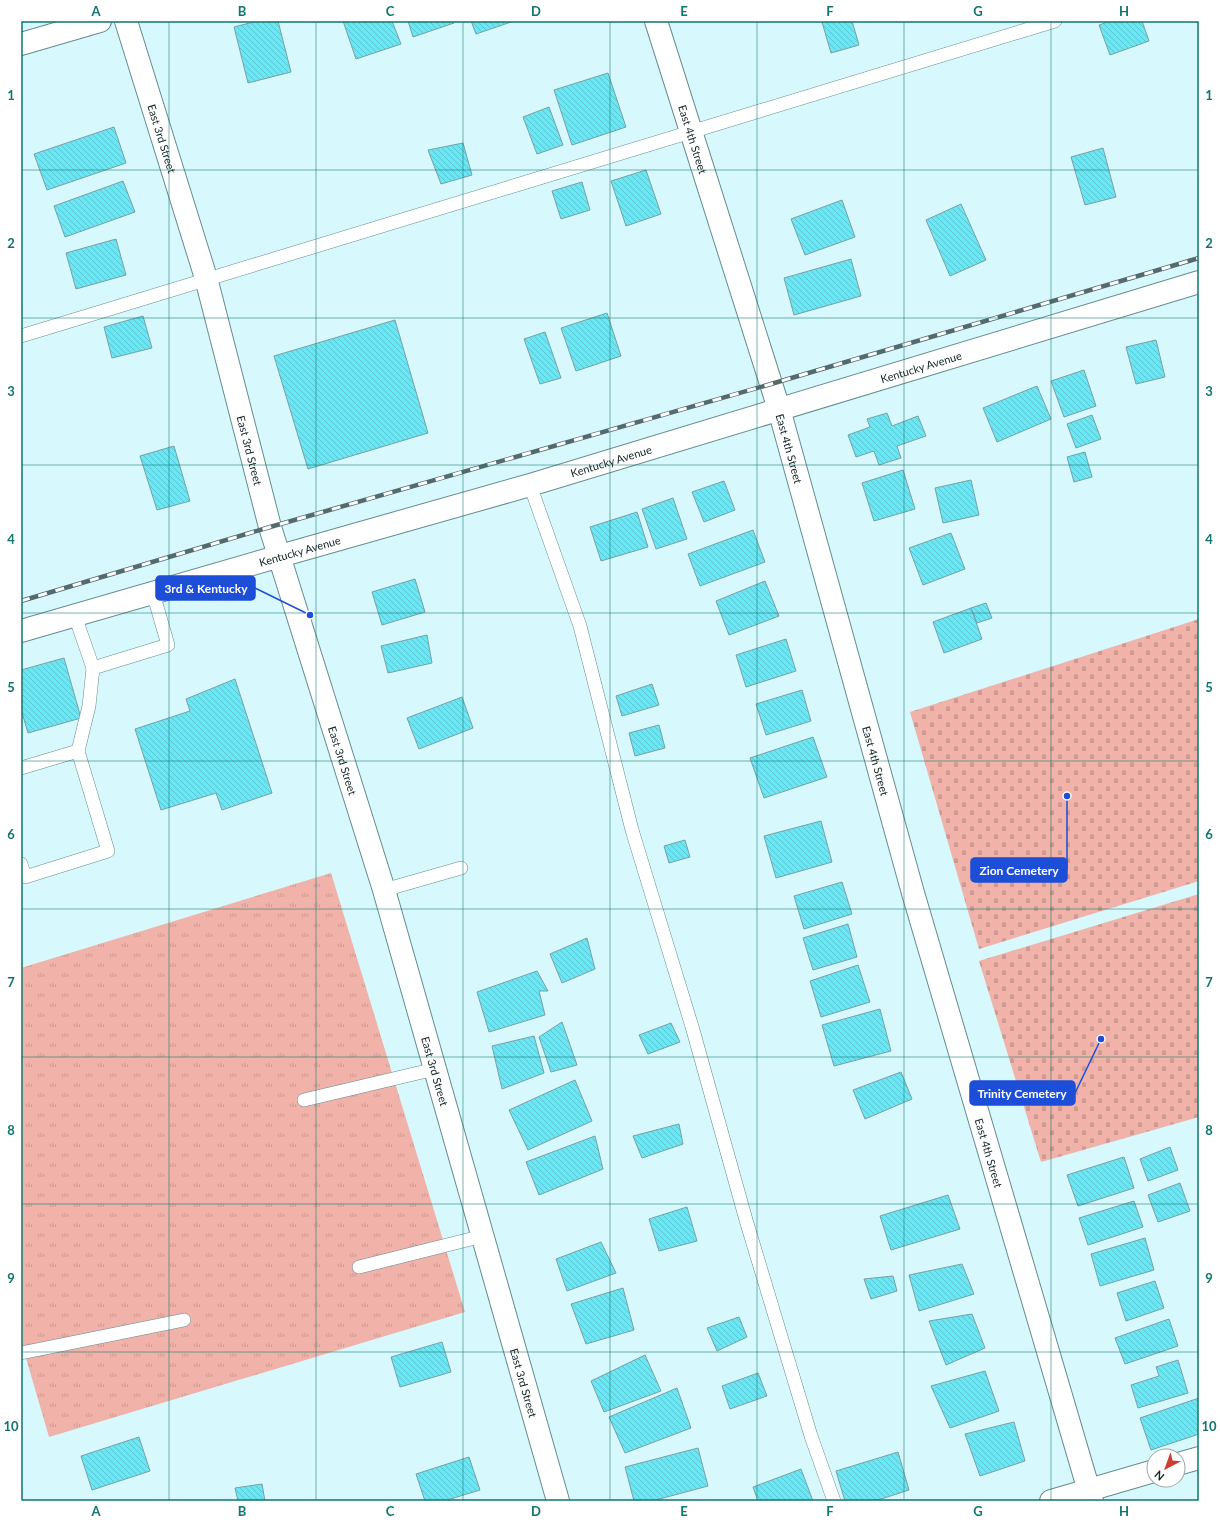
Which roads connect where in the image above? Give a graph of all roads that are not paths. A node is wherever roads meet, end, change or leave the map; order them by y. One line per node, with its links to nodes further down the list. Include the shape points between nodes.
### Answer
1 (100, 21): 5 (street)
2 (126, 21): 7 (street, East 3rd Street)
3 (656, 21): 6 (street, East 4th Street)
4 (1055, 21): 6 (lane)
5 (21, 44)
6 (691, 133): 7 (lane); 10 (street, East 4th Street)
7 (206, 278): 9 (lane); 12 (street, East 3rd Street)
8 (1199, 282): 10 (street, Kentucky Avenue)
9 (21, 336)
10 (779, 409): 11 (street, Kentucky Avenue); 31 (street, East 4th Street, via 913,893)
11 (530, 486): 12 (street, Kentucky Avenue); 33 (lane, via 580,626 632,830 811,1436)
12 (280, 556): 13 (street, Kentucky Avenue); 21 (street, East 3rd Street)
13 (153, 593): 14 (street, Kentucky Avenue); 16 (lane, via 168,645)
14 (75, 616): 15 (street, Kentucky Avenue); 16 (lane)
15 (21, 631)
16 (93, 668): 17 (lane, via 89,706)
17 (78, 751): 18 (lane); 19 (lane, via 108,851 26,877)
18 (21, 768)
19 (21, 864)
20 (461, 868): 21 (lane)
21 (384, 890): 22 (street, East 3rd Street)
22 (435, 1069): 23 (lane); 24 (street, East 3rd Street)
23 (304, 1100)
24 (483, 1236): 25 (lane); 32 (street, East 3rd Street)
25 (359, 1267)
26 (184, 1320): 27 (lane)
27 (21, 1353)
28 (1199, 1458): 29 (street)
29 (1186, 1462)
30 (1146, 1474): 31 (street)
31 (1091, 1496): 34 (street)
32 (558, 1501)
33 (834, 1501)
34 (1051, 1501)

